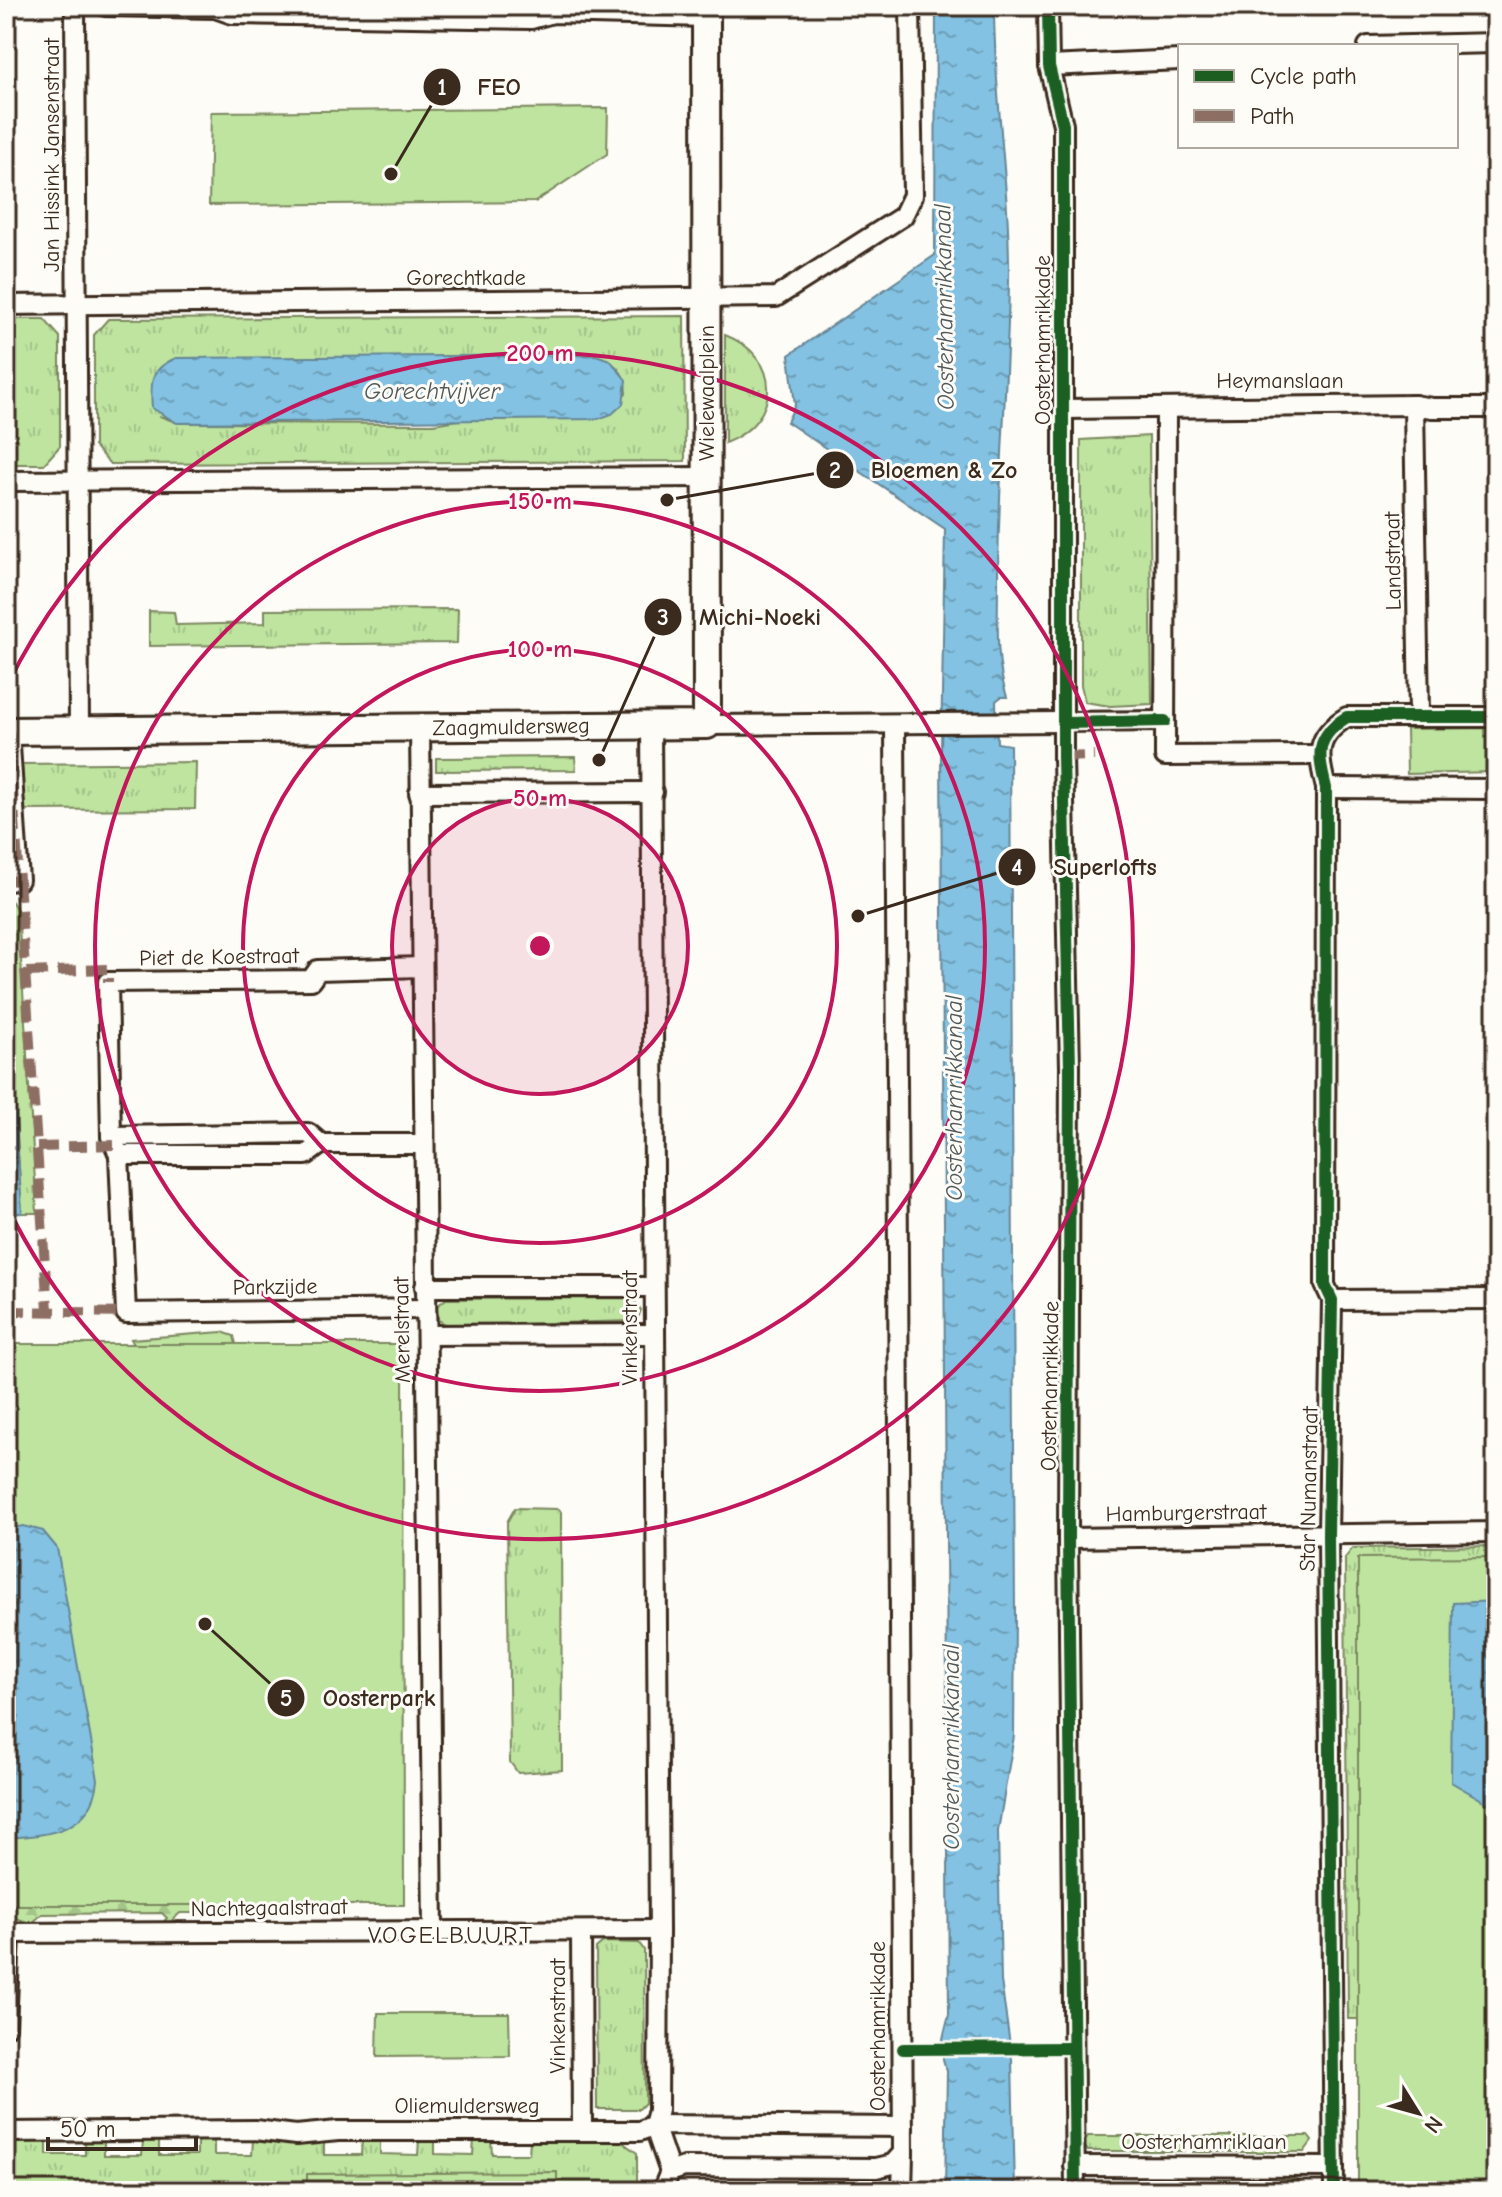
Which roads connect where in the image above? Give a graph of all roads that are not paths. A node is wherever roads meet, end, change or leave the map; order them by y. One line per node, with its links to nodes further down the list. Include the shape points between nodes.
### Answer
1 (75, 6): 11 (street, Jan Hissink Jansenstraat)
2 (106, 6): 5 (street, via 484,19)
3 (910, 6): 10 (street, Gorechtkade, via 913,195 903,216 776,297)
4 (1048, 6): 9 (street, Oosterhamrikkade)
5 (706, 11): 10 (street, Wielewaalplein)
6 (1496, 43): 7 (street)
7 (1453, 44)
8 (1178, 60): 9 (street)
9 (1049, 66): 15 (street, Oosterhamrikkade, via 1063,125)
10 (706, 300): 11 (street, Gorechtkade); 17 (street, Wielewaalplein)
11 (78, 304): 12 (street, Gorechtkade); 19 (street, Jan Hissink Jansenstraat)
12 (6, 305)
13 (1414, 405): 14 (street, Heymanslaan); 16 (street, Heymanslaan); 20 (street, Landstraat)
14 (1496, 408)
15 (1064, 409): 16 (street, Heymanslaan); 23 (street, Oosterhamrikkade)
16 (1166, 409): 22 (street)
17 (707, 477): 19 (street); 25 (street, Wielewaalplein)
18 (6, 481): 19 (street)
19 (78, 481): 28 (street, Jan Hissink Jansenstraat)
20 (1419, 716): 21 (street); 30 (street, via 1347,717 1329,728)
21 (1496, 717)
22 (1165, 721): 23 (street); 30 (street, via 1165,756)
23 (1064, 723): 26 (street, Zaagmuldersweg); 50 (street, Oosterhamrikkade, via 1070,1104)
24 (651, 725): 25 (street, Zaagmuldersweg); 27 (street, Zaagmuldersweg); 33 (street, Vinkenstraat)
25 (707, 725): 26 (street, Zaagmuldersweg)
26 (895, 725): 57 (street, Oosterhamrikkade)
27 (420, 728): 28 (street, Zaagmuldersweg); 34 (street, Merelstraat)
28 (79, 730): 29 (street, Zaagmuldersweg)
29 (8, 731): 35 (street, via 19,880)
30 (1318, 755): 31 (street, Star Numanstraat)
31 (1326, 788): 32 (street); 44 (street, Star Numanstraat, via 1325,1285)
32 (1496, 789)
33 (653, 792): 34 (street); 42 (street, Vinkenstraat)
34 (419, 793): 36 (street, Merelstraat)
35 (6, 881)
36 (422, 967): 37 (street, Piet de Koestraat, via 318,970 311,980 108,982); 39 (street, Merelstraat)
37 (111, 1136): 38 (street, via 308,1133); 40 (street)
38 (321, 1144): 39 (street); 40 (street, via 306,1155)
39 (423, 1144): 41 (street, Merelstraat)
40 (119, 1155): 45 (street, Parkzijde, via 126,1313)
41 (425, 1287): 42 (street); 45 (street, Merelstraat)
42 (654, 1287): 46 (street, Vinkenstraat)
43 (1496, 1299): 44 (street)
44 (1332, 1300): 49 (street, Star Numanstraat)
45 (424, 1309): 47 (street, Merelstraat)
46 (654, 1334): 47 (street); 52 (street, Vinkenstraat)
47 (428, 1335): 51 (street, Merelstraat)
48 (1496, 1532): 49 (street, Hamburgerstraat)
49 (1328, 1535): 50 (street, Hamburgerstraat); 62 (street, Star Numanstraat)
50 (1068, 1538): 61 (street, Oosterhamrikkade)
51 (433, 1930): 53 (street, Nachtegaalstraat); 54 (street, Nachtegaalstraat)
52 (659, 1930): 53 (street, Vinkenstraat); 56 (street, Vinkenstraat)
53 (581, 1931): 58 (street, Vinkenstraat)
54 (8, 1934): 55 (street)
55 (6, 2027)
56 (654, 2125): 57 (street, Oliemuldersweg); 58 (street, Oliemuldersweg, via 640,2131); 63 (street, Vinkenstraat)
57 (903, 2127): 60 (street)
58 (582, 2129): 59 (street, Oliemuldersweg, via 306,2135 255,2130)
59 (6, 2132)
60 (903, 2153): 63 (street, via 893,2164 876,2168 684,2167); 65 (street)
61 (1074, 2166): 62 (street, Oosterhamriklaan); 66 (street)
62 (1334, 2167): 67 (street, Star Numanstraat)
63 (670, 2172): 64 (street)
64 (662, 2191)
65 (902, 2191)
66 (1075, 2191)
67 (1334, 2191)

